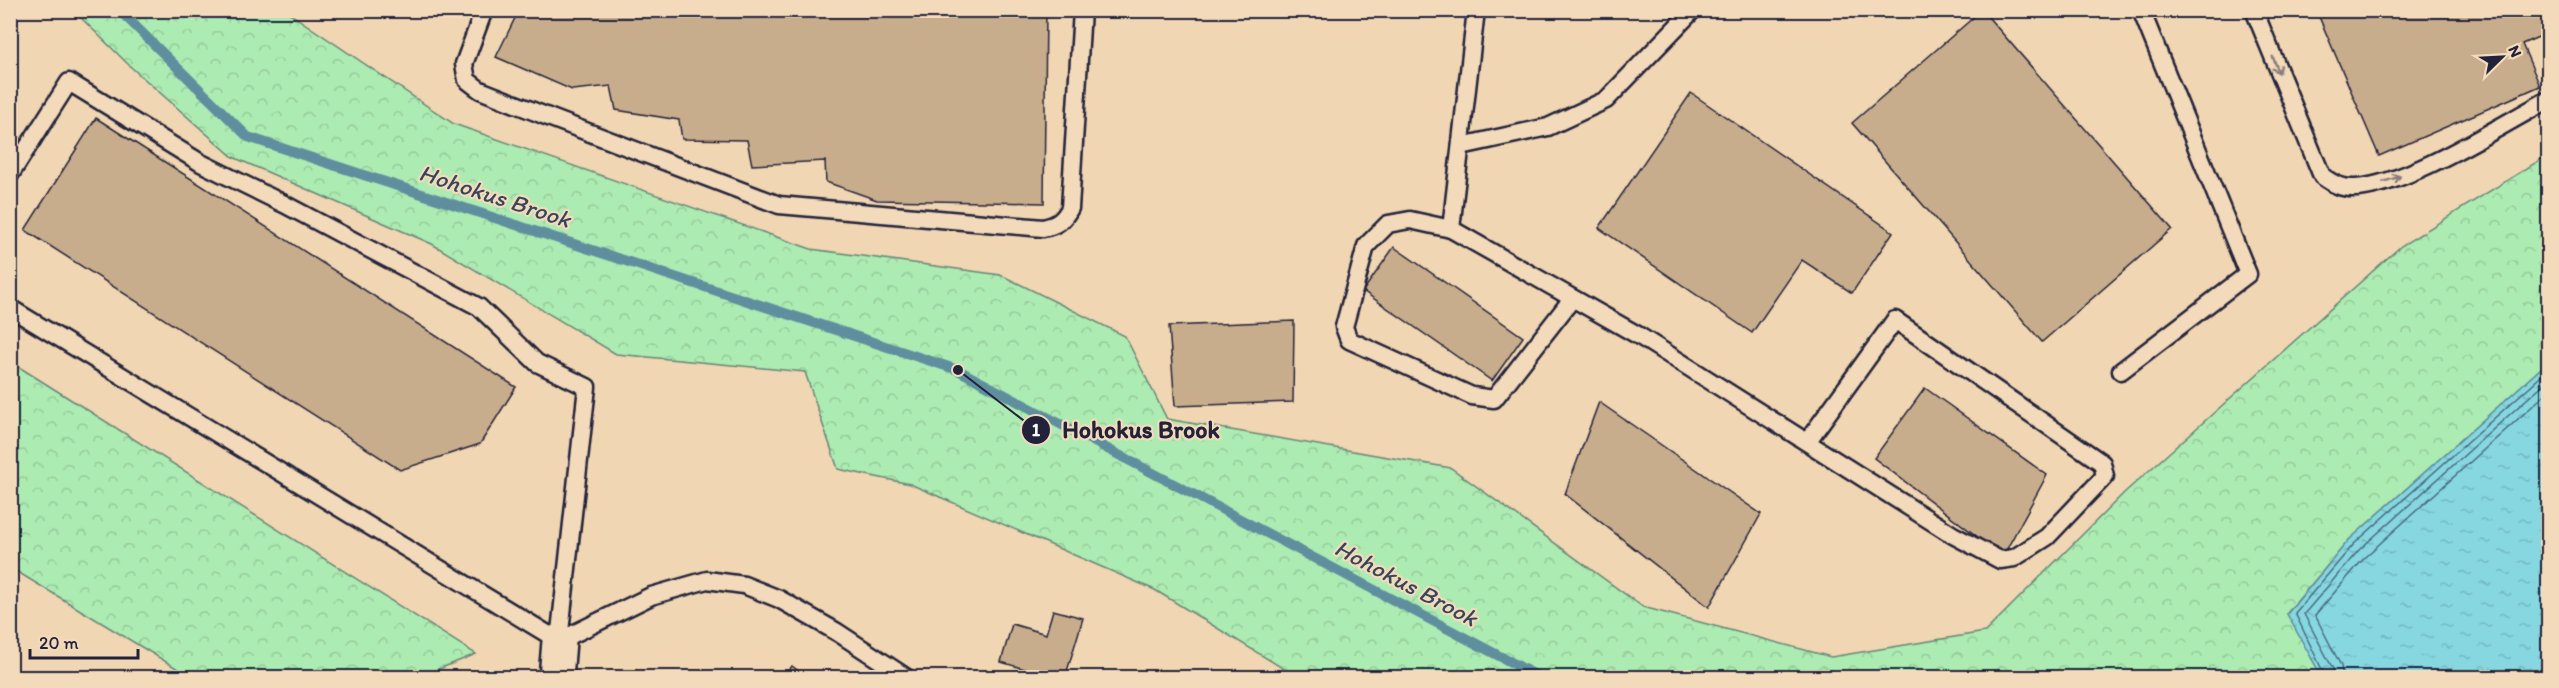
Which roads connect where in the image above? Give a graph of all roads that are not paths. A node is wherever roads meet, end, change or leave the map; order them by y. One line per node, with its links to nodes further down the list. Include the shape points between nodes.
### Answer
1 (484, 10): 2 (lane, via 464,64 467,80 480,90 561,122 779,205 1043,228 1056,225 1070,208)
2 (1082, 10)
3 (1476, 10): 8 (lane)
4 (1693, 10): 8 (lane, via 1606,100 1548,127)
5 (2141, 10): 13 (lane, via 2248,274)
6 (2254, 10): 7 (lane, one-way to 7, via 2322,176 2336,186 2356,188 2391,180)
7 (2548, 100)
8 (1461, 146): 10 (lane)
9 (10, 175): 15 (lane, via 69,82 201,163 479,307 537,363 587,387)
10 (1451, 229): 11 (lane); 11 (lane, via 1410,219 1388,224 1366,246 1344,327 1349,340 1472,396 1494,399)
11 (1572, 298): 14 (lane)
12 (10, 308): 15 (lane)
13 (2121, 371)
14 (1807, 442): 14 (lane, via 1953,535 2000,560 2014,558 2047,537 2105,476 2102,463 1895,320)
15 (559, 641): 16 (street); 17 (lane, via 651,596 707,580 744,585 779,599)
16 (556, 678)
17 (907, 678)

